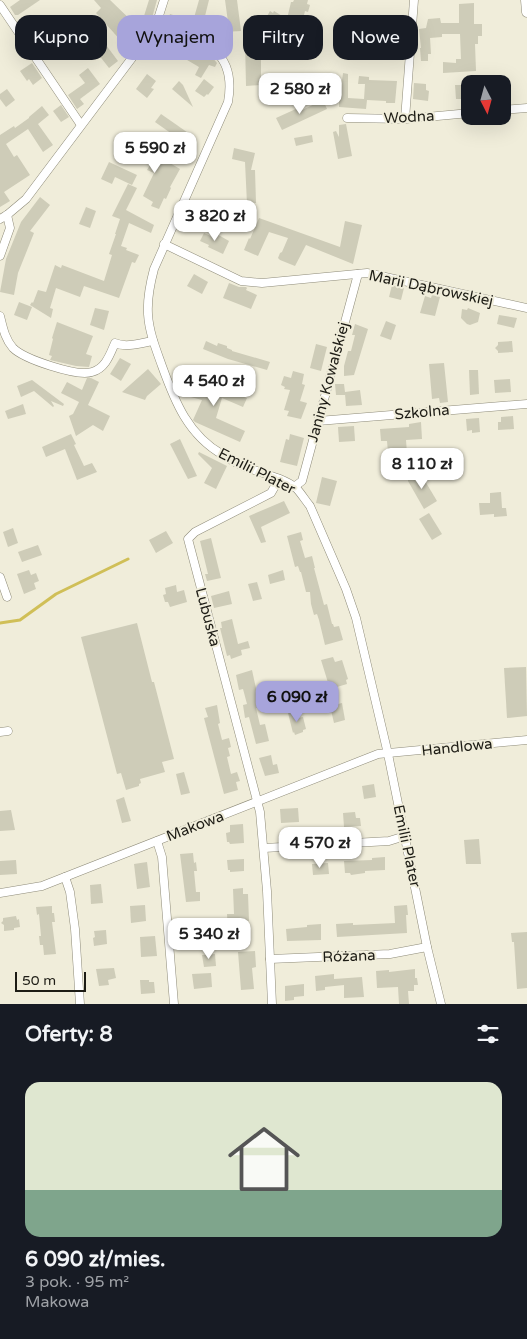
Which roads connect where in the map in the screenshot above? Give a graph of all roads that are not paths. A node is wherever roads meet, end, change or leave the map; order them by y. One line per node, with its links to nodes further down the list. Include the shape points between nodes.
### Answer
1 (164, 0): 6 (street)
2 (414, 0): 13 (street)
3 (526, 0): 5 (street)
4 (0, 5): 14 (street)
5 (527, 12)
6 (159, 15)
7 (130, 60): 14 (street)
8 (223, 60): 16 (street, Emilii Plater, via 229,77 228,102)
9 (527, 108): 10 (street)
10 (511, 109)
11 (461, 114): 13 (street, Wodna)
12 (347, 118): 13 (street, Wodna)
13 (405, 119)
14 (81, 125): 15 (street, via 26,198)
15 (4, 217): 17 (street, via 10,228)
16 (164, 244): 18 (street, Marii Dąbrowskiej, via 240,281 262,283); 21 (street, Emilii Plater, via 149,286 148,314)
17 (0, 256)
18 (358, 274): 19 (street, Marii Dąbrowskiej, via 367,273); 23 (street, Janiny Kowalskiej)
19 (527, 308)
20 (0, 316): 21 (street, via 6,340 14,349 30,359 76,373 92,372 104,364 115,343)
21 (153, 341): 24 (street, Emilii Plater, via 174,398 198,436 240,465)
22 (527, 404): 23 (street, Szkolna)
23 (318, 421): 25 (street, Janiny Kowalskiej, via 302,481)
24 (279, 479): 25 (street, Emilii Plater); 30 (street, Lubuska, via 271,492 195,532 188,539)
25 (294, 487): 29 (street, Emilii Plater, via 310,506 346,589 356,618)
26 (0, 577): 27 (street)
27 (7, 597)
28 (527, 740): 29 (street, Handlowa)
29 (388, 754): 30 (street, Makowa, via 366,758); 31 (street, Emilii Plater)
30 (257, 802): 32 (street, Makowa); 33 (street)
31 (405, 836): 33 (street, via 389,840); 36 (street, Emilii Plater)
32 (157, 841): 34 (street, Makowa); 39 (street, via 162,857)
33 (264, 848): 37 (street)
34 (65, 877): 35 (street, Makowa, via 42,886); 38 (street, via 75,929)
35 (0, 893)
36 (427, 947): 37 (street, Różana, via 390,954); 41 (street, Emilii Plater)
37 (270, 959): 40 (street)
38 (80, 1004)
39 (174, 1004)
40 (272, 1004)
41 (441, 1004)

